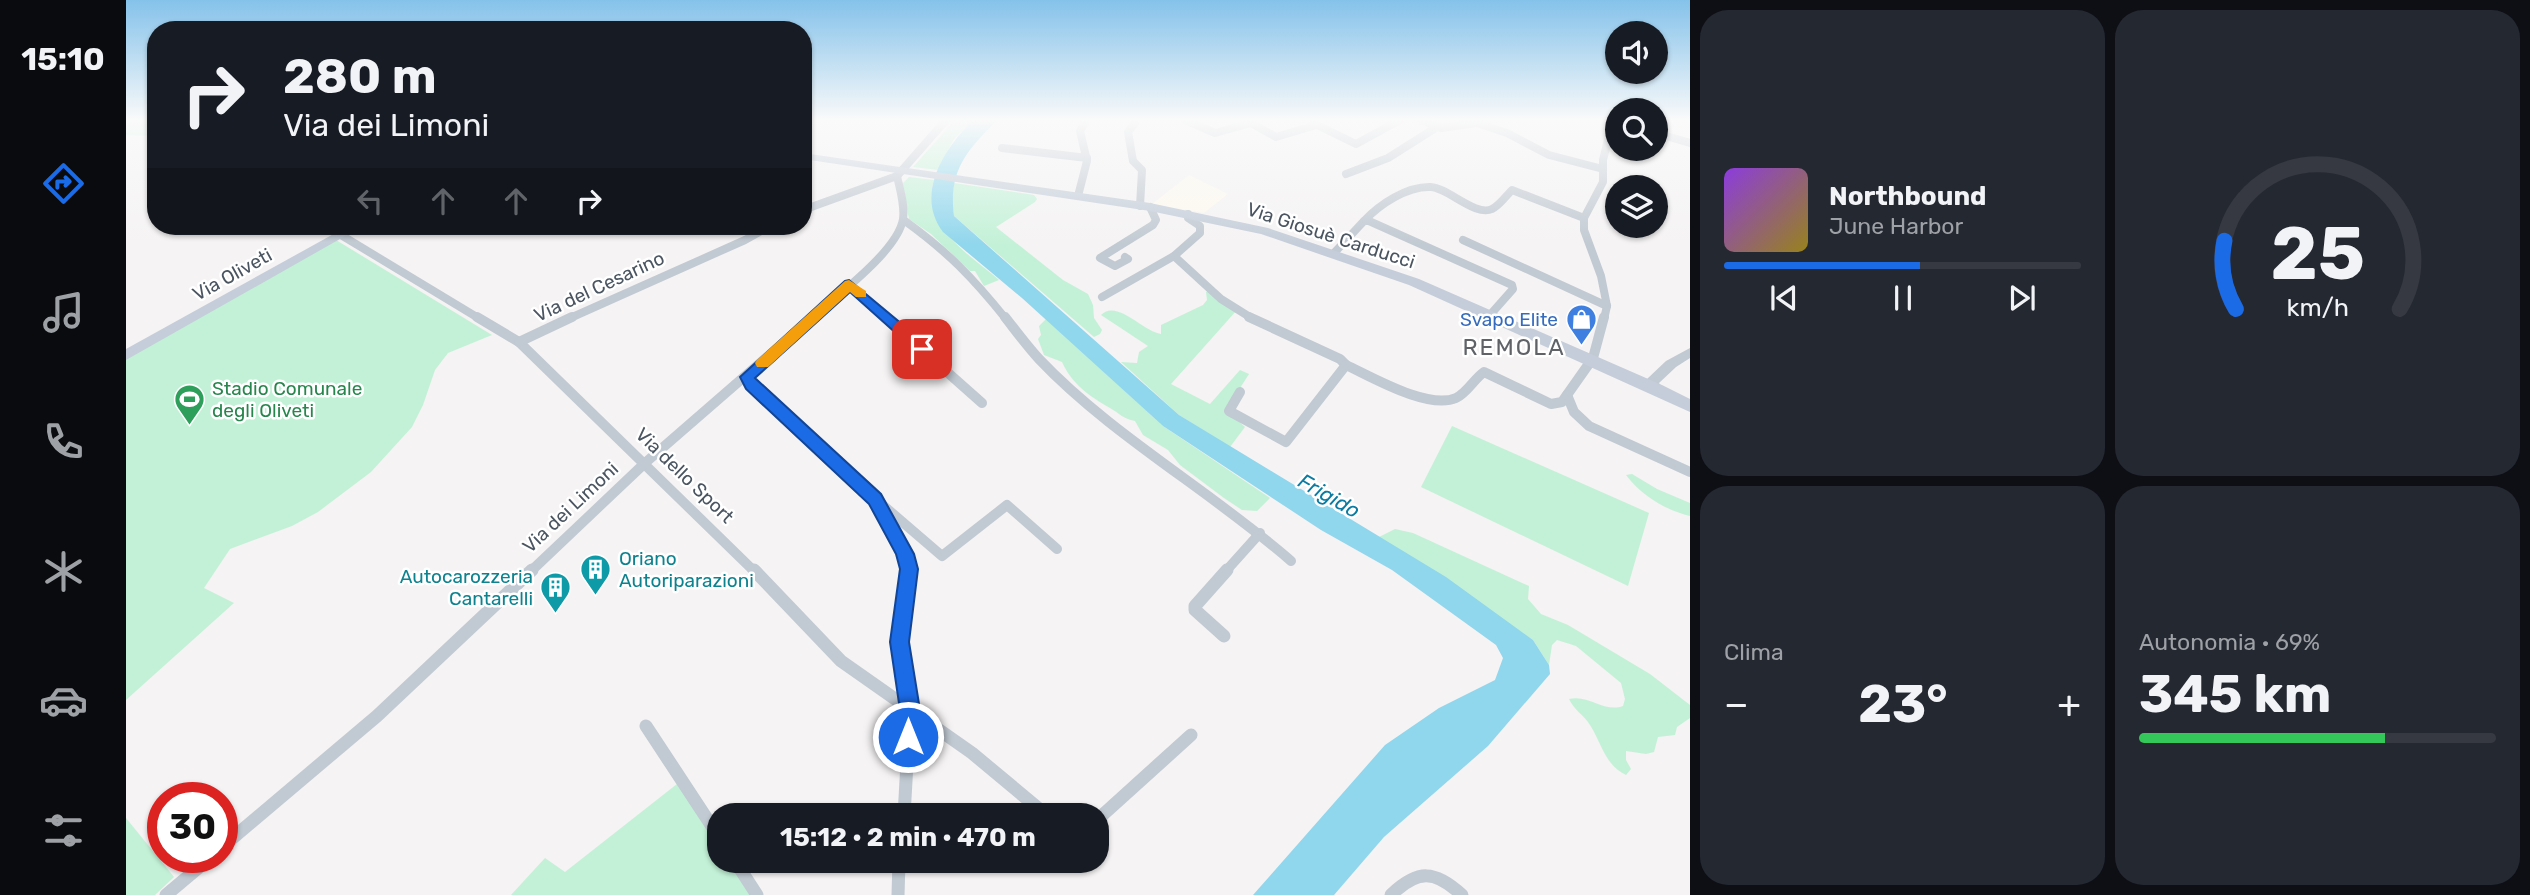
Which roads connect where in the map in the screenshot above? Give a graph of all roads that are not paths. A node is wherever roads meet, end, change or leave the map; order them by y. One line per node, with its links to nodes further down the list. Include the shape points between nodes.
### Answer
1 (837, 162): 9 (main road, Via Giosuè Carducci)
2 (912, 162): 9 (street)
3 (1086, 162): 11 (street)
4 (1134, 162): 13 (street, via 1142,170)
5 (1378, 162): 10 (street)
6 (1575, 162): 8 (street)
7 (1605, 162): 8 (street)
8 (1603, 169): 15 (street, via 1603,182)
9 (903, 173): 11 (main road, Via Giosuè Carducci); 12 (street); 16 (street)
10 (1346, 174)
11 (1078, 196): 13 (main road, Via Giosuè Carducci)
12 (812, 207)
13 (1145, 207): 14 (main road, Via Giosuè Carducci); 24 (street, via 1155,215 1155,223 1100,258 1115,266 1128,259)
14 (1188, 214): 22 (main road, Via Giosuè Carducci); 23 (street, via 1202,229)
15 (1584, 218): 17 (street, via 1512,190 1493,209 1483,211 1432,187 1401,194 1379,205); 27 (street)
16 (905, 221): 25 (street, Via dei Limoni, via 882,254); 44 (street, via 970,274 1039,359 1112,423)
17 (1364, 221): 22 (street); 28 (street, via 1511,285 1513,289)
18 (339, 235): 30 (main road, Via Oliveti)
19 (343, 235): 29 (street, Via dello Sport)
20 (754, 235): 29 (street, Via del Cesarino)
21 (1463, 240): 27 (street)
22 (1334, 253): 28 (main road, Via Giosuè Carducci)
23 (1174, 256): 26 (street); 33 (street, via 1221,299)
24 (1125, 257)
25 (849, 285): 35 (street, Via dei Limoni); 39 (street)
26 (1102, 297)
27 (1607, 306): 31 (street)
28 (1490, 314): 31 (main road, Via Giosuè Carducci)
29 (519, 342): 41 (street, Via dello Sport)
30 (126, 355)
31 (1592, 359): 34 (main road, Via Giosuè Carducci); 36 (main road, Via Giosuè Carducci); 38 (street)
32 (1683, 359): 34 (street); 36 (street, via 1652,382)
33 (1346, 365): 37 (street, via 1286,442 1229,411); 38 (street, via 1441,401 1454,400 1484,372 1551,404 1562,402)
34 (1637, 375)
35 (747, 377): 41 (street, Via dei Limoni); 43 (street, via 751,386)
36 (1661, 391): 40 (main road, Via Giosuè Carducci)
37 (1240, 393)
38 (1567, 395): 42 (street, via 1574,412 1589,426)
39 (982, 403)
40 (1690, 406)
41 (645, 463): 48 (street, Via dello Sport, via 841,661); 55 (street, Via dei Limoni, via 377,716)
42 (1690, 472)
43 (875, 499): 45 (street, via 942,556 1007,505); 48 (street, via 909,569 899,642)
44 (1260, 533): 46 (street); 47 (street, via 1195,606)
45 (1057, 549)
46 (1291, 561)
47 (1224, 636)
48 (910, 710): 51 (street); 52 (street, Via dello Sport, via 972,752)
49 (646, 726): 54 (street)
50 (1191, 735): 53 (street)
51 (905, 803)
52 (1032, 803)
53 (1109, 809)
54 (707, 819)
55 (238, 833)
56 (192, 873): 59 (street)
57 (743, 873): 60 (street)
58 (899, 873): 61 (street)
59 (166, 895)
60 (757, 895)
61 (898, 895)
62 (1391, 895): 63 (street, via 1420,874 1436,876)
63 (1462, 895)

